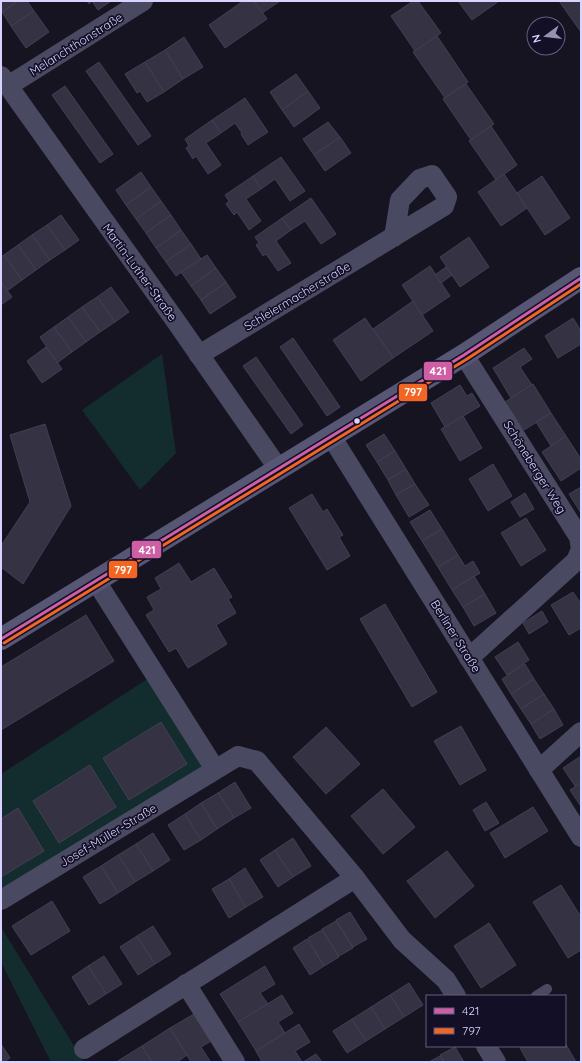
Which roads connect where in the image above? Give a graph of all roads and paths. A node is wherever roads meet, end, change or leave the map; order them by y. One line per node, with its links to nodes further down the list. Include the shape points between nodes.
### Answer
1 (143, 1): 2 (street, Melanchthonstraße)
2 (5, 81): 5 (street, Martin-Luther-Straße)
3 (394, 237): 5 (street, Schleiermacherstraße)
4 (581, 278): 6 (street)
5 (199, 355): 8 (street, Martin-Luther-Straße)
6 (464, 355): 7 (street); 11 (street, Schöneberger Weg, via 579,537 581,549 576,561)
7 (331, 436): 8 (street); 11 (street, Berliner Straße, via 402,559)
8 (278, 468): 9 (street)
9 (96, 581): 10 (street); 13 (street)
10 (1, 639)
11 (469, 658): 14 (street, Berliner Straße, via 479,684)
12 (581, 732): 14 (street)
13 (215, 769): 16 (street, Josef-Müller-Straße, via 238,756 257,761); 17 (street, Josef-Müller-Straße)
14 (539, 770): 15 (street, Berliner Straße)
15 (581, 837)
16 (355, 878): 18 (street); 20 (street, Josef-Müller-Straße, via 402,940 446,980)
17 (1, 900)
18 (186, 984): 23 (street); 24 (street)
19 (547, 988): 21 (lane)
20 (455, 995)
21 (537, 995)
22 (487, 1047): 25 (street)
23 (84, 1049)
24 (235, 1062)
25 (496, 1062)

